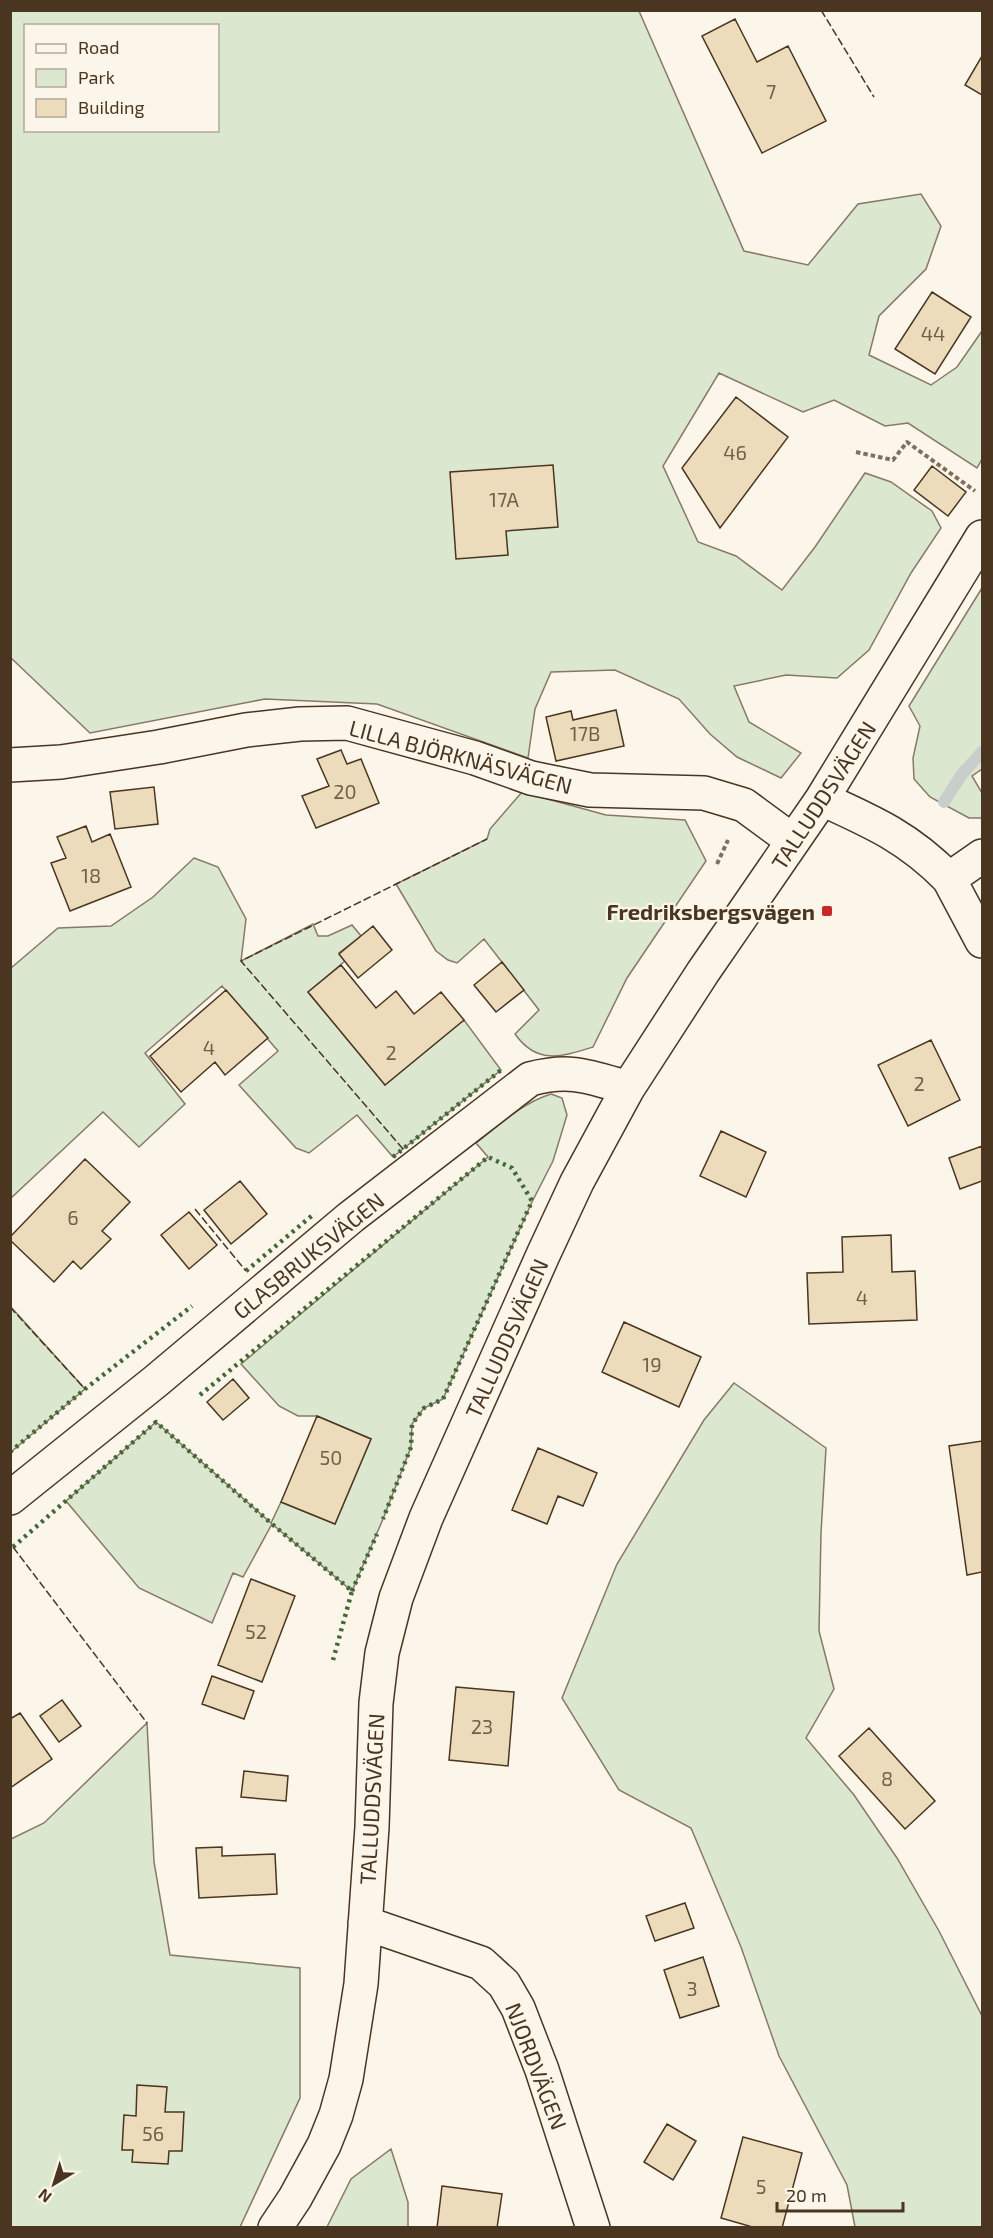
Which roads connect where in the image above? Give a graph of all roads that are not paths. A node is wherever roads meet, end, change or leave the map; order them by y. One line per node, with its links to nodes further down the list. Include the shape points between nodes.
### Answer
1 (982, 537): 3 (street, TALLUDDSVÄGEN)
2 (10, 765): 4 (street, LILLA BJÖRKNÄSVÄGEN, via 61,762 246,730 347,723 475,758 531,778 590,790 704,793 744,805)
3 (822, 799): 4 (street, TALLUDDSVÄGEN); 6 (street, via 903,839)
4 (793, 841): 8 (street, TALLUDDSVÄGEN)
5 (982, 856): 6 (street)
6 (949, 879): 7 (street)
7 (982, 941)
8 (628, 1088): 9 (street, GLASBRUKSVÄGEN, via 576,1073 551,1073 530,1079 351,1217); 10 (street, TALLUDDSVÄGEN, via 543,1255 436,1496 396,1598 382,1653 376,1703)
9 (10, 1498)
10 (365, 1923): 11 (street, TALLUDDSVÄGEN, via 361,1984 346,2079 336,2115 324,2145); 12 (street, NJORDVÄGEN, via 481,1963 504,1984 518,2008 542,2070)
11 (275, 2228)
12 (593, 2228)

